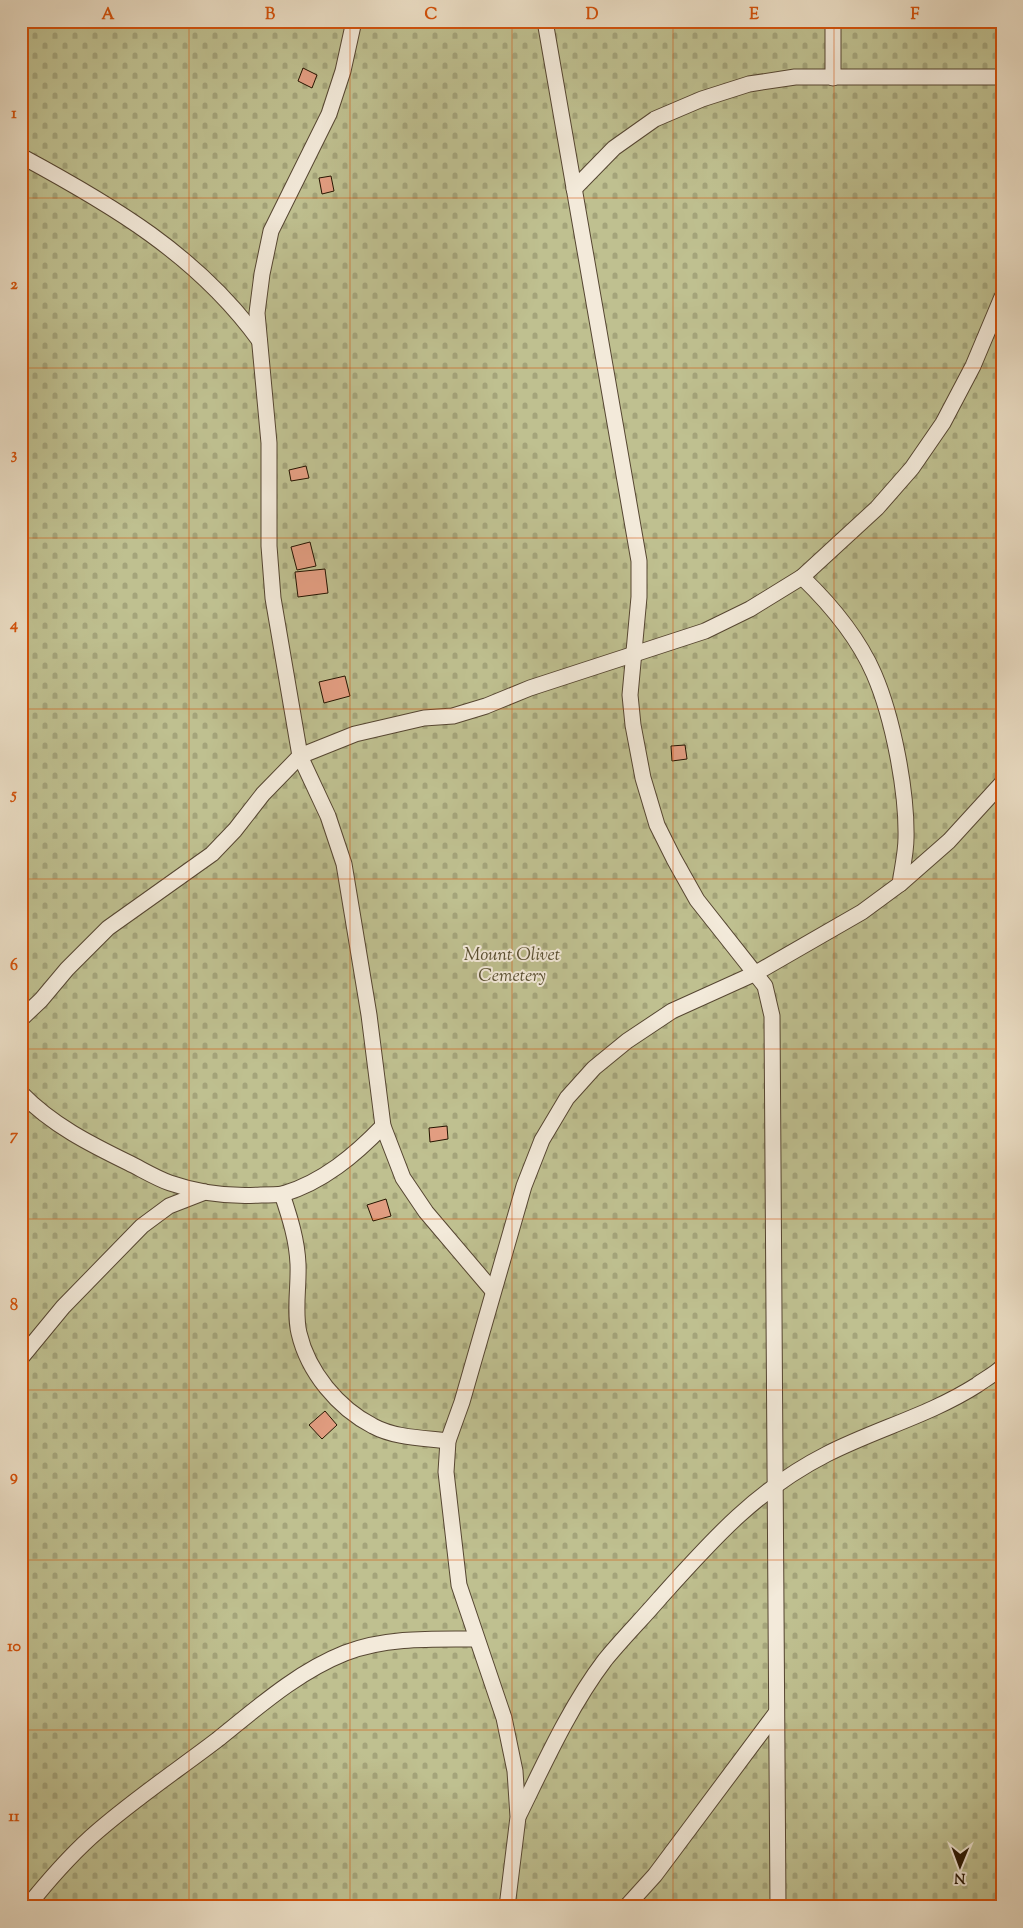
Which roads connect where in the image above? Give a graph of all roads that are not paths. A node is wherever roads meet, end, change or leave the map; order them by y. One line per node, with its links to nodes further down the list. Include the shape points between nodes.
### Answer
1 (354, 21): 9 (lane, via 343,72 329,114 271,230 257,313)
2 (545, 21): 7 (lane)
3 (833, 21): 5 (lane)
4 (1002, 77): 5 (lane)
5 (833, 78): 7 (lane, via 796,77 749,84 702,98 646,125 614,148)
6 (21, 156): 9 (lane, via 120,212 174,251 235,308)
7 (574, 189): 11 (lane, via 639,560)
8 (1002, 297): 10 (lane, via 943,423 912,468 877,508)
9 (259, 340): 12 (lane, via 269,443 269,546 273,598)
10 (802, 577): 11 (lane, via 750,609 705,631); 14 (lane, via 826,600 851,633 874,674 889,721 901,782 906,838)
11 (635, 656): 12 (lane, via 453,716 414,720 355,734); 15 (lane, via 630,695 633,725 643,778 657,825 697,900)
12 (300, 756): 16 (lane, via 212,854 108,928); 18 (lane, via 328,816 344,864 369,1014)
13 (1002, 783): 14 (lane, via 949,841)
14 (900, 884): 15 (lane, via 862,912)
15 (756, 973): 21 (lane, via 672,1011 594,1068 567,1098 542,1140 524,1186); 25 (lane, via 765,986 772,1016)
16 (21, 1019)
17 (21, 1093): 19 (lane, via 35,1108 78,1138 170,1183)
18 (383, 1126): 20 (lane, via 336,1168 307,1185); 21 (lane, via 403,1178 426,1212)
19 (205, 1192): 20 (lane, via 245,1196); 22 (lane, via 169,1206 142,1226 63,1306)
20 (282, 1194): 24 (lane, via 297,1242 299,1332 321,1381 345,1406 374,1427)
21 (493, 1291): 24 (lane)
22 (21, 1358)
23 (1002, 1367): 25 (lane, via 958,1397 826,1454)
24 (448, 1441): 26 (lane, via 446,1472 459,1585)
25 (775, 1484): 27 (lane); 28 (lane, via 716,1535 605,1661 552,1750)
26 (476, 1639): 28 (lane, via 504,1718 515,1771); 29 (lane, via 420,1639 379,1644 346,1652 314,1668 91,1837 47,1882)
27 (776, 1713): 31 (lane, via 661,1867); 32 (lane)
28 (518, 1817): 30 (lane)
29 (28, 1907)
30 (508, 1907)
31 (626, 1907)
32 (778, 1907)

